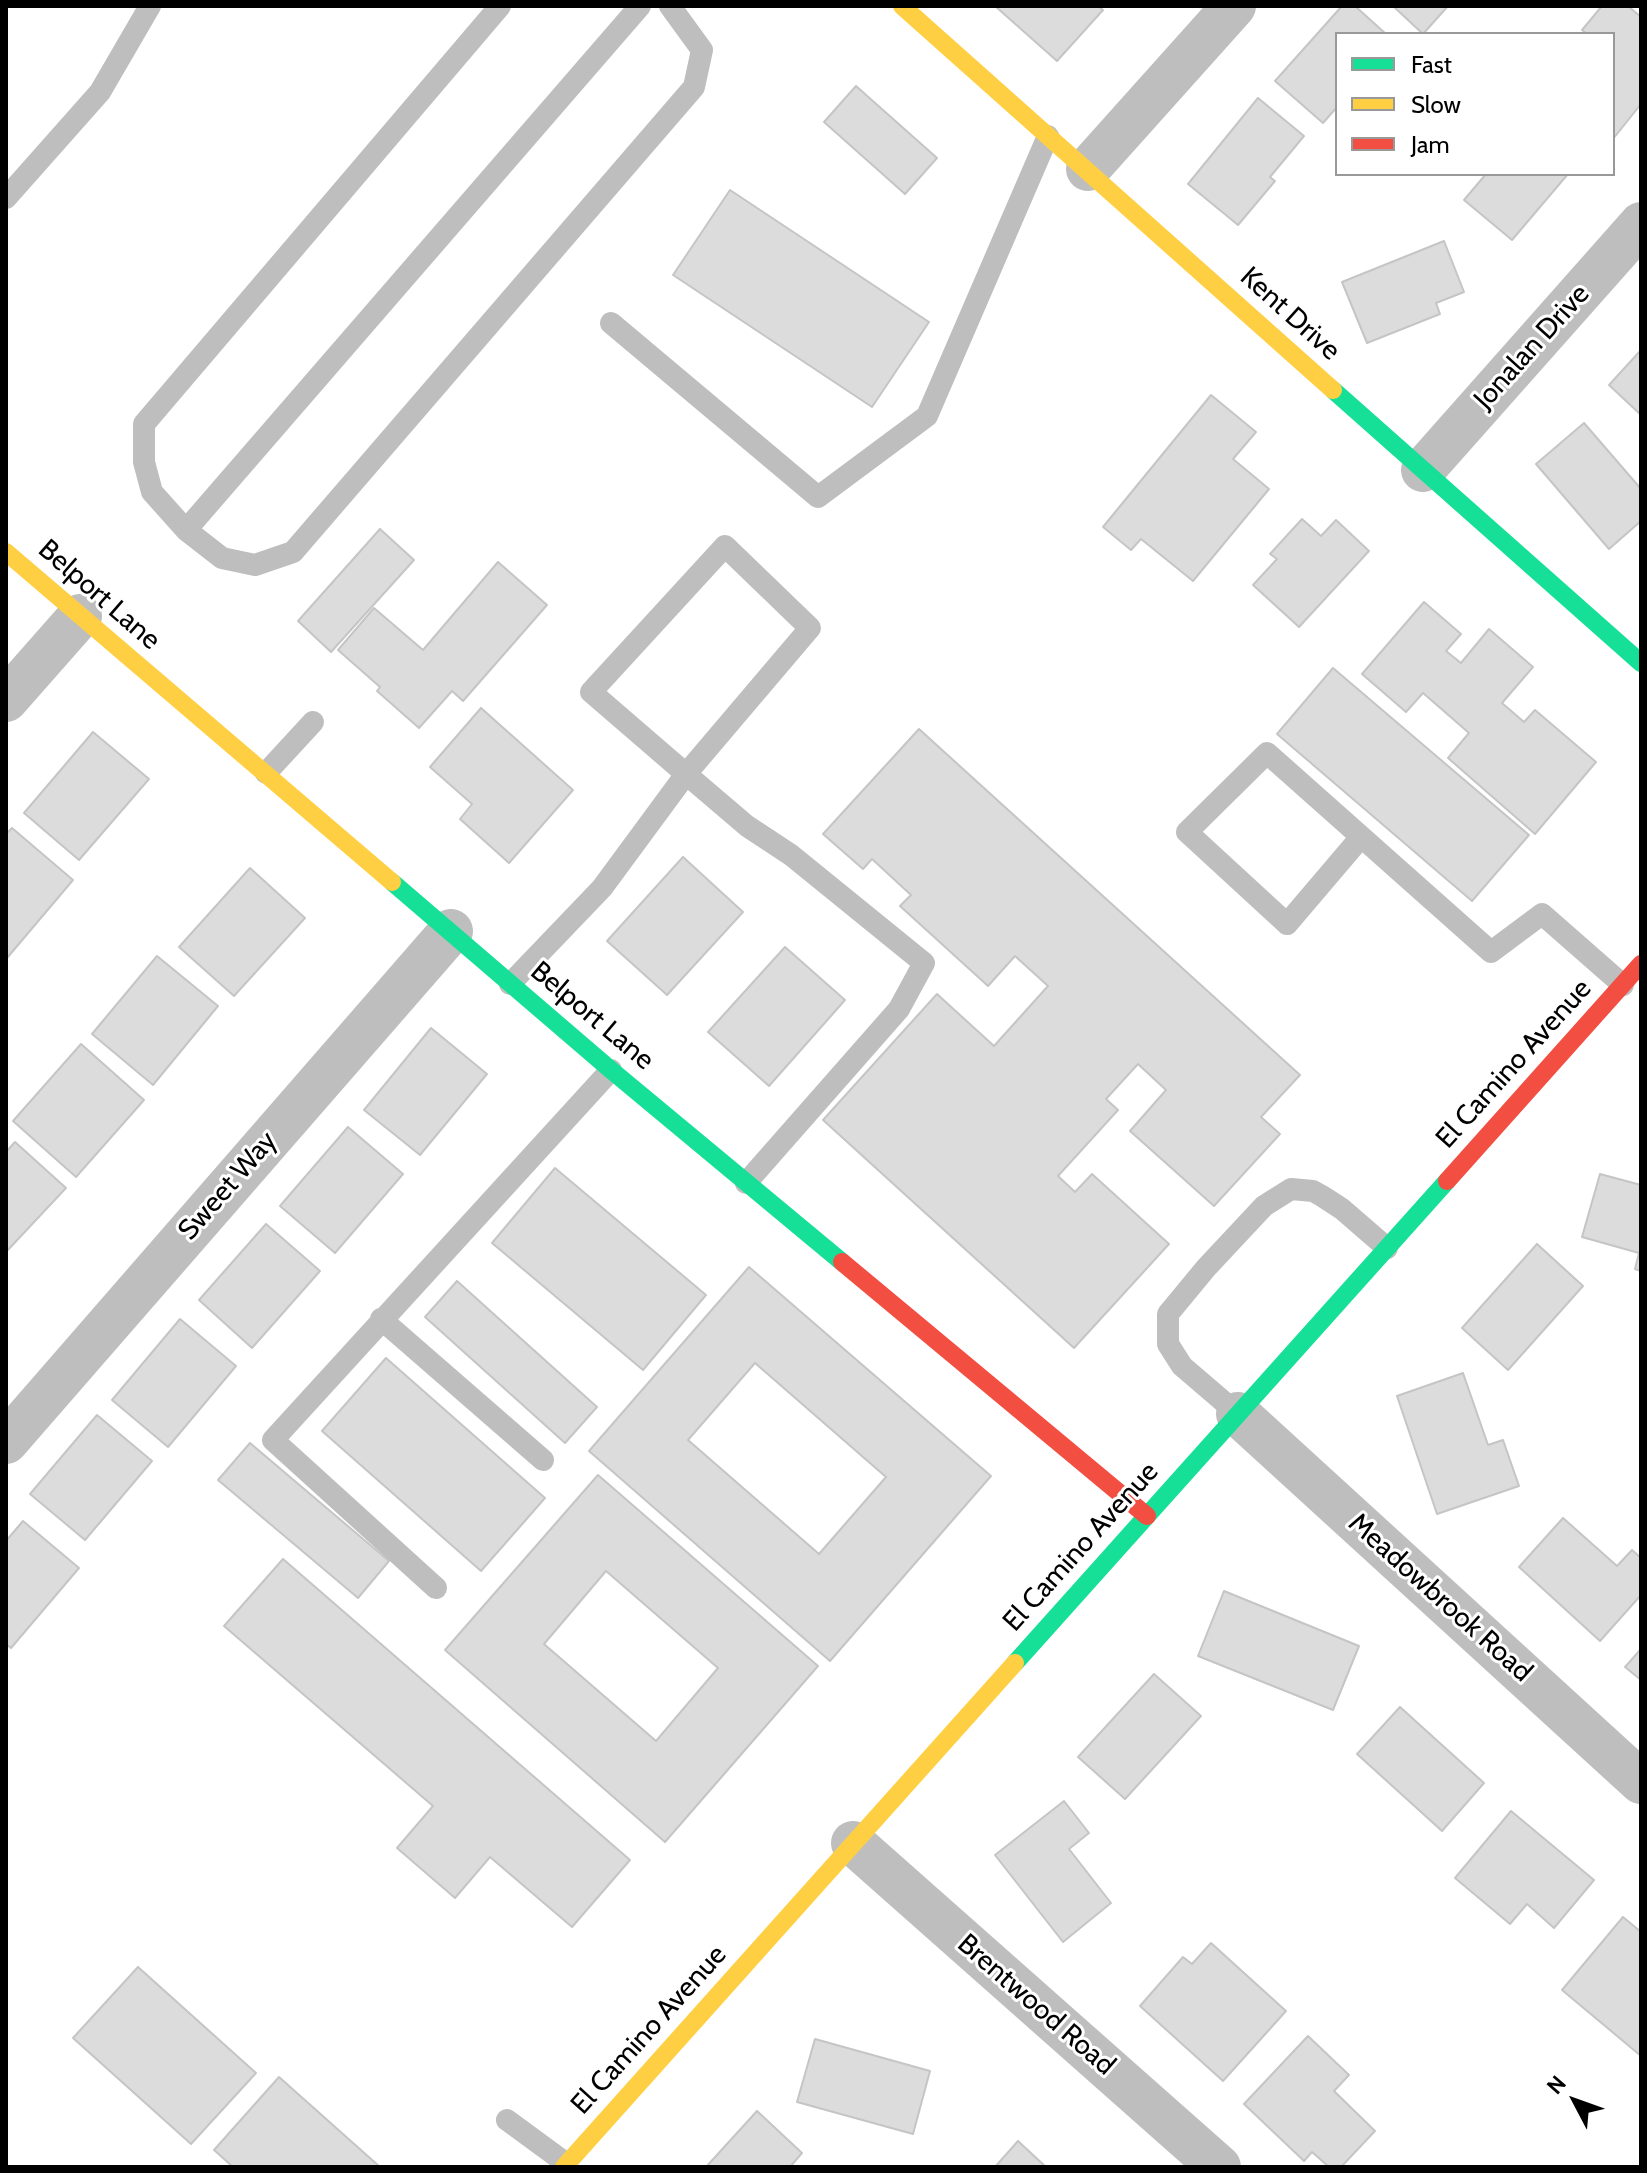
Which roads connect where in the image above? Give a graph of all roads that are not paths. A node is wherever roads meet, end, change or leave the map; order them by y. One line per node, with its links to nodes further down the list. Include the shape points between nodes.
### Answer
1 (150, 6): 9 (lane, via 100,92)
2 (500, 6): 13 (lane, via 144,424 144,462 152,492)
3 (640, 6): 13 (lane)
4 (670, 6): 13 (lane, via 702,50 694,87 293,552 255,565 222,558)
5 (902, 6): 7 (street, Kent Drive)
6 (1234, 6): 8 (street)
7 (1048, 136): 8 (street, Kent Drive); 11 (lane, via 927,416 818,497)
8 (1088, 169): 12 (street, Kent Drive)
9 (6, 198)
10 (1641, 224): 12 (street, Jonalan Drive)
11 (611, 323)
12 (1423, 470): 16 (street, Kent Drive)
13 (186, 530)
14 (6, 552): 15 (street, Belport Lane)
15 (80, 616): 17 (street); 19 (street, Belport Lane)
16 (1641, 663)
17 (6, 700)
18 (313, 722): 19 (lane)
19 (266, 773): 22 (street, Belport Lane)
20 (686, 774): 20 (lane, via 591,692 725,546 810,628); 24 (lane, via 602,888); 26 (lane, via 924,963 899,1009)
21 (1361, 837): 21 (lane, via 1267,753 1187,832 1287,924); 23 (lane, via 1491,952 1542,914)
22 (451, 931): 24 (street, Belport Lane); 30 (street, Sweet Way)
23 (1635, 983): 27 (street, El Camino Avenue)
24 (510, 984): 25 (street, Belport Lane)
25 (611, 1070): 26 (street, Belport Lane); 28 (lane)
26 (746, 1183): 32 (street, Belport Lane)
27 (1387, 1248): 29 (street, El Camino Avenue); 29 (lane, via 1322,1196 1291,1189 1264,1206 1206,1268 1168,1314 1168,1344 1182,1366)
28 (381, 1319): 31 (lane); 33 (lane, via 273,1440)
29 (1238, 1414): 32 (street, El Camino Avenue); 34 (street, Meadowbrook Road)
30 (6, 1442)
31 (543, 1460)
32 (1147, 1516): 35 (street, El Camino Avenue)
33 (436, 1588)
34 (1641, 1782)
35 (853, 1843): 37 (street, El Camino Avenue); 38 (street, Brentwood Road)
36 (507, 2120): 37 (lane)
37 (565, 2165)
38 (1219, 2167)

